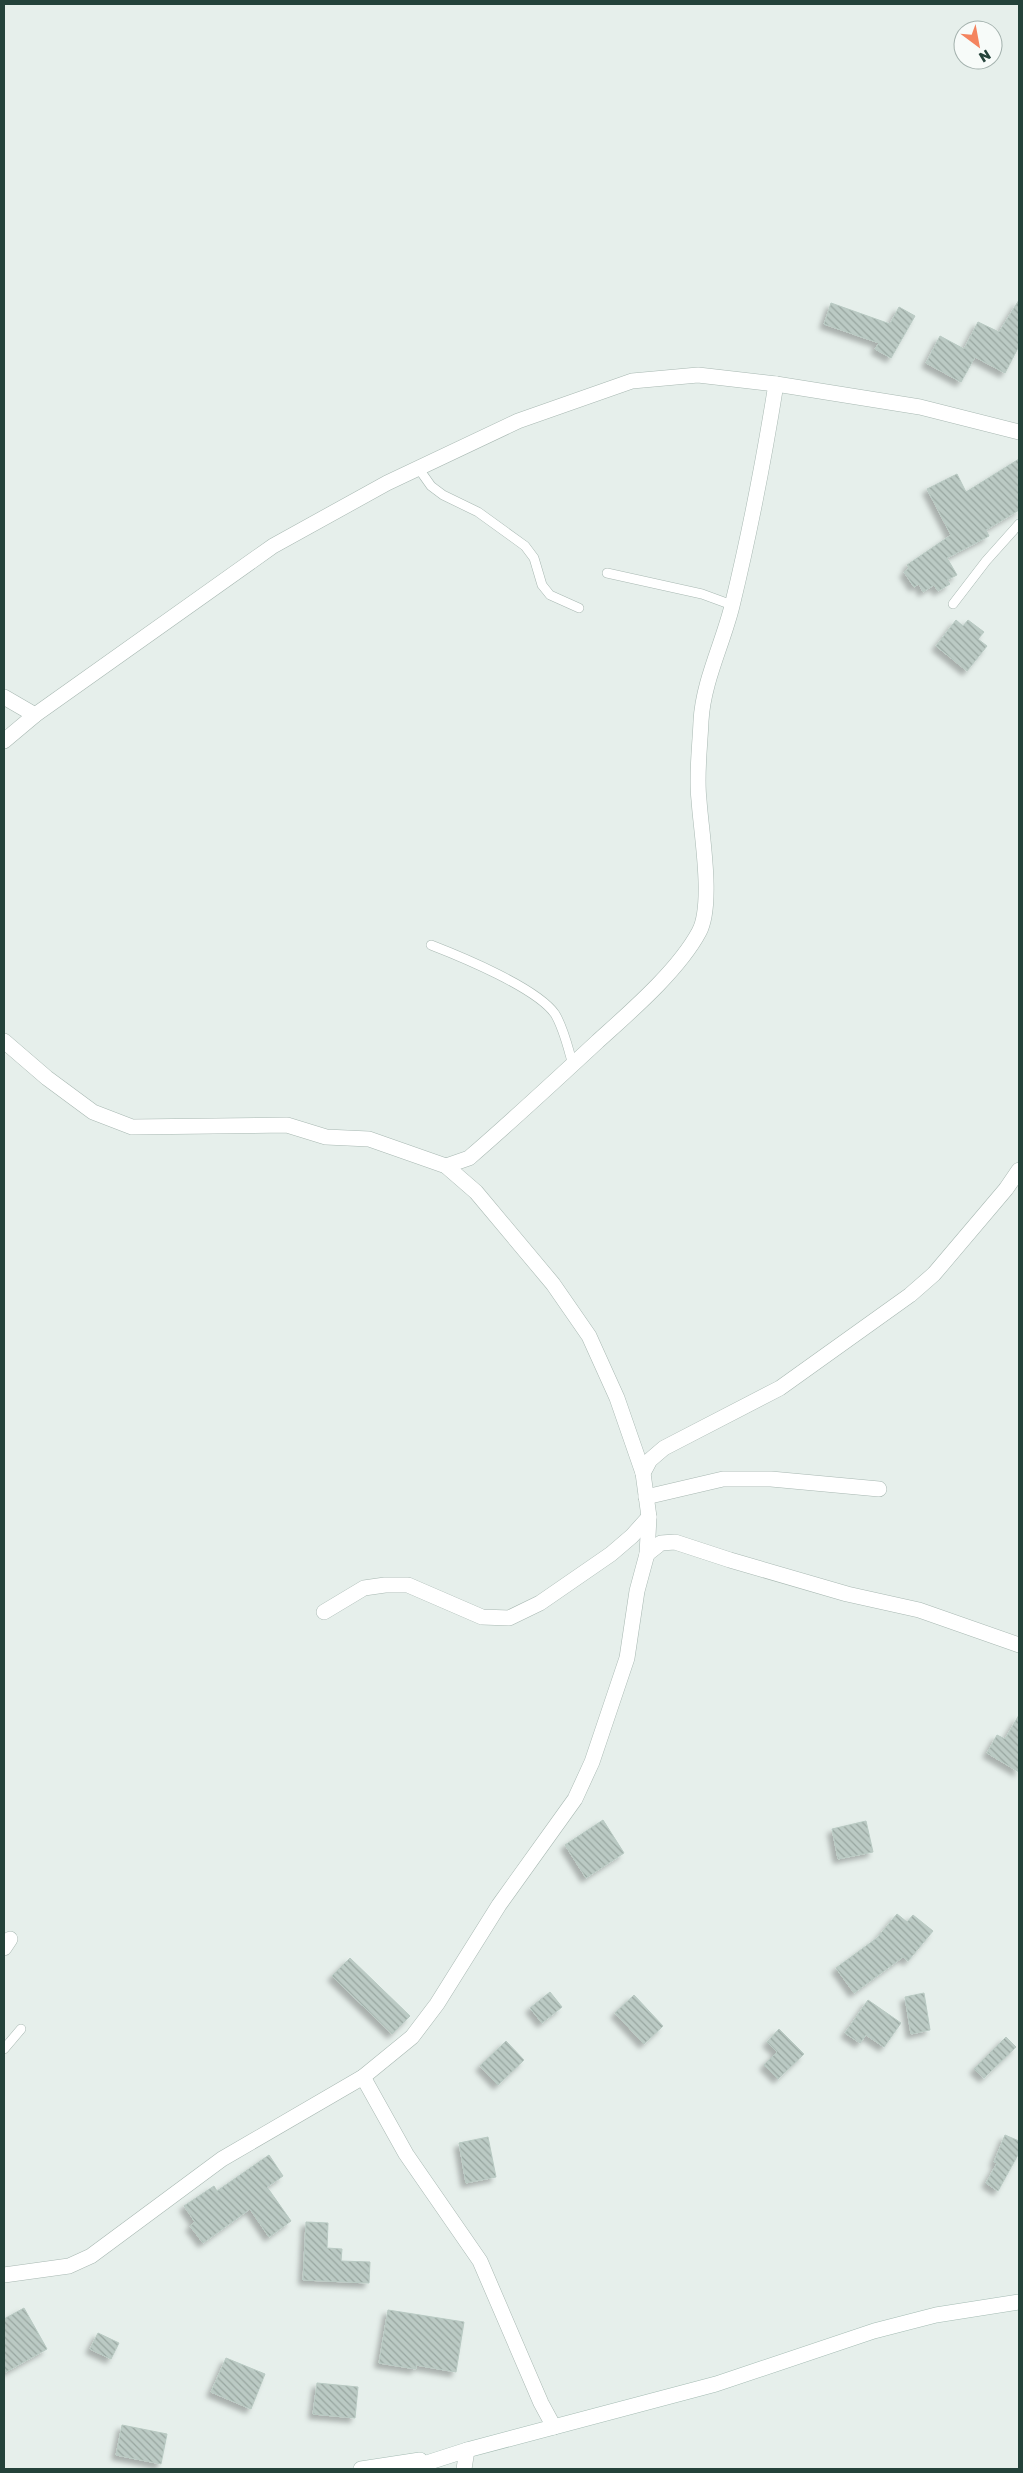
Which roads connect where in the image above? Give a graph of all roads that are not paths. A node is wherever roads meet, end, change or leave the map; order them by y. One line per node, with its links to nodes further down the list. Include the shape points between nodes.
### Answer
1 (776, 384): 2 (street, via 920,406); 3 (street, via 698,376 632,381 518,421); 7 (street, via 761,474)
2 (1019, 432)
3 (419, 468): 8 (lane, via 431,486 443,495 478,512 525,546 534,558 542,585 550,595); 10 (street, via 273,546)
4 (1019, 524): 6 (lane)
5 (607, 573): 7 (lane, via 702,594)
6 (953, 604)
7 (732, 605): 14 (street, via 708,682 701,717 698,799 705,842 705,880 700,930 682,956 634,1010)
8 (579, 608)
9 (4, 697): 10 (street)
10 (34, 715): 11 (street)
11 (4, 741)
12 (432, 945): 14 (lane, via 482,966 522,988 554,1012)
13 (4, 1041): 15 (street, via 46,1078 93,1112 132,1127 286,1125 326,1137 369,1139)
14 (573, 1064): 15 (street, via 470,1158)
15 (446, 1166): 17 (street, via 476,1192 553,1284 589,1336 617,1398)
16 (1019, 1170): 17 (street, via 934,1274 910,1295 780,1388 664,1448 650,1460)
17 (643, 1473): 19 (street)
18 (879, 1490): 19 (street, via 771,1479 722,1480)
19 (646, 1497): 20 (street)
20 (649, 1517): 21 (street); 22 (street, via 611,1554 540,1603 508,1618 482,1617 408,1585 364,1588)
21 (646, 1554): 23 (street, via 661,1543 675,1542 838,1591 919,1610); 26 (street, via 627,1658 592,1762 575,1799 499,1905 437,2004 412,2036)
22 (324, 1612)
23 (1019, 1645)
24 (21, 2029): 25 (lane)
25 (4, 2049)
26 (363, 2077): 27 (street, via 222,2159 91,2256 69,2266); 29 (street, via 406,2154 480,2261 540,2403)
27 (4, 2275)
28 (1019, 2302): 29 (street, via 936,2315 874,2331 716,2384)
29 (554, 2427): 30 (street)
30 (467, 2450): 31 (street); 34 (street)
31 (438, 2458): 32 (street); 33 (street)
32 (361, 2469)
33 (408, 2469)
34 (464, 2469)

